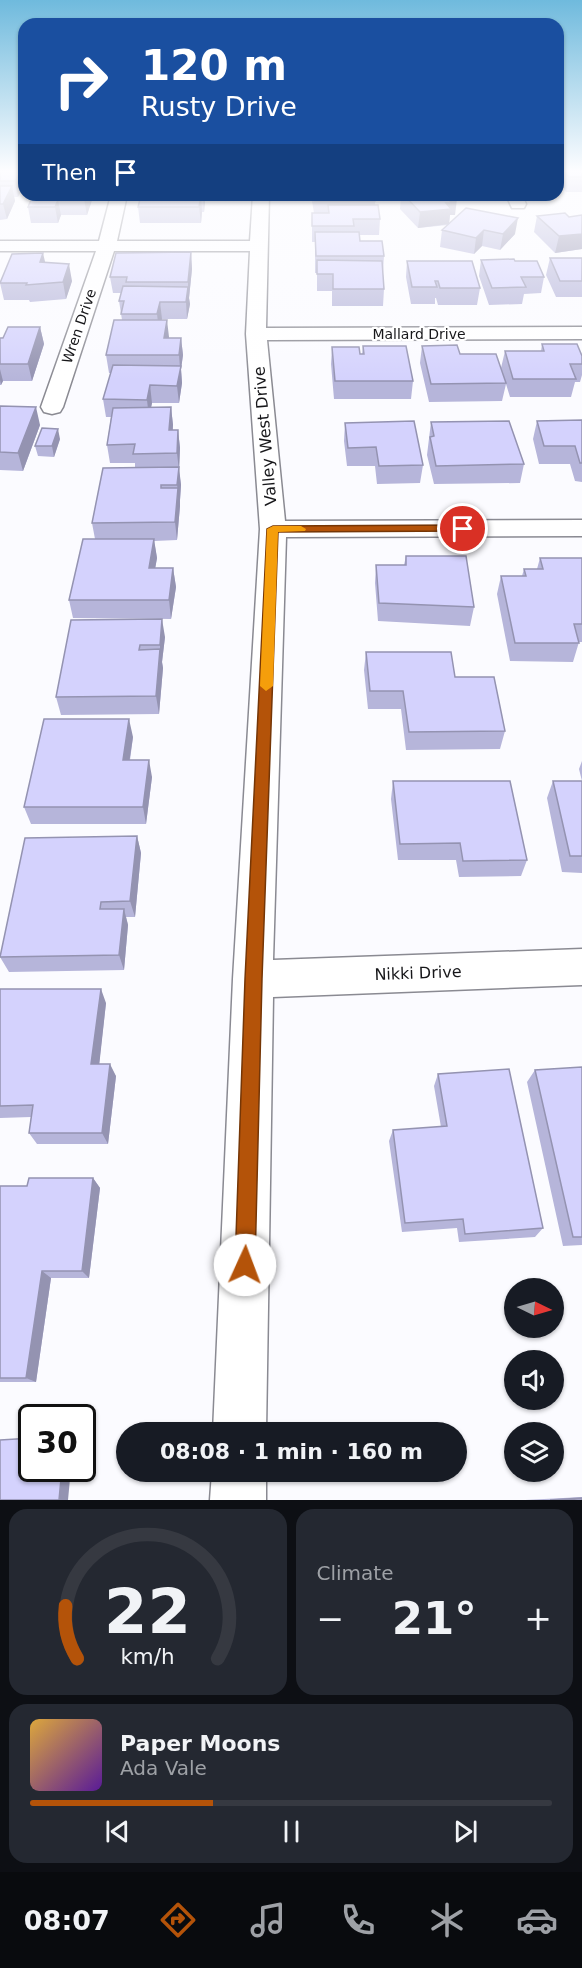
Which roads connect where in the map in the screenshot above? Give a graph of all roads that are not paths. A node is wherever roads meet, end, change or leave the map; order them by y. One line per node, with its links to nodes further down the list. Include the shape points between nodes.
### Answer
1 (108, 240): 3 (street, Wren Drive)
2 (259, 240): 5 (street, Valley West Drive)
3 (107, 245): 4 (street); 5 (street); 8 (street, Wren Drive)
4 (0, 246)
5 (259, 246): 7 (street, Valley West Drive)
6 (582, 333): 7 (street, Mallard Drive)
7 (256, 334): 10 (street, Valley West Drive)
8 (52, 406)
9 (582, 528): 10 (street)
10 (273, 529): 12 (street, Valley West Drive)
11 (582, 967): 12 (street, Nikki Drive)
12 (254, 979): 13 (street, Valley West Drive)
13 (240, 1422)
14 (239, 1482): 15 (street)
15 (238, 1500)

